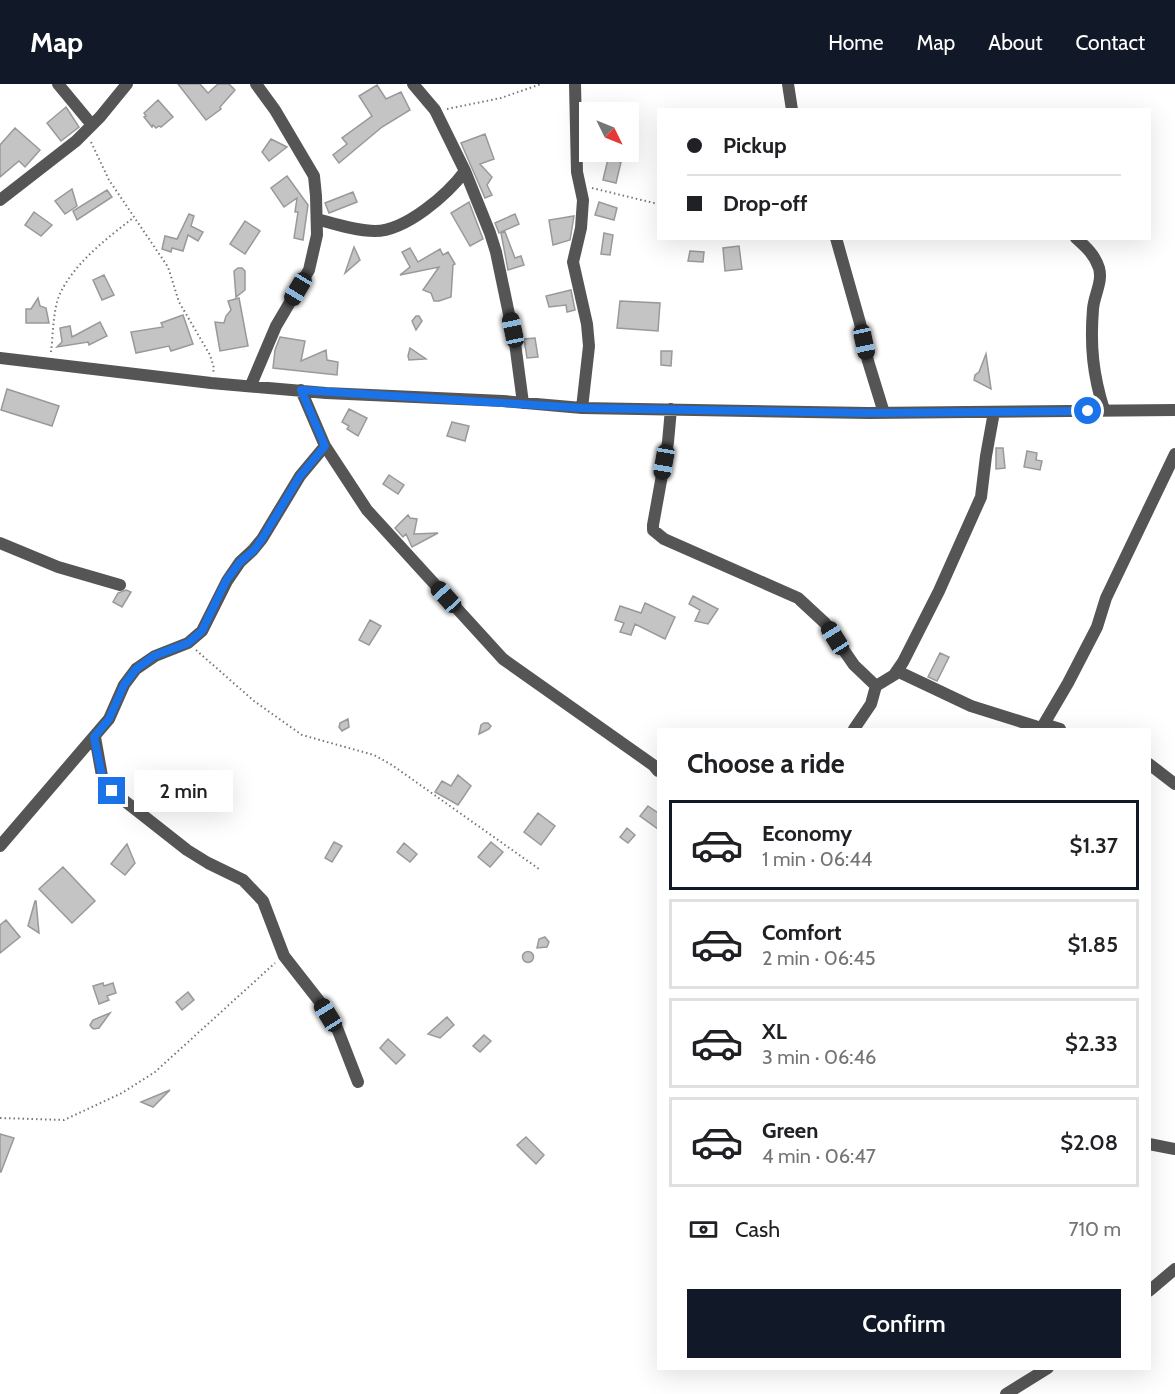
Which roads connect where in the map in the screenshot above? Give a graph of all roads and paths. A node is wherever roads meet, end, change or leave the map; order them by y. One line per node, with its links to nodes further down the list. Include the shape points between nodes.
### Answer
1 (58, 84): 10 (street)
2 (127, 84): 10 (street)
3 (258, 84): 16 (street, via 314,176)
4 (413, 84): 9 (street)
5 (541, 84): 9 (path, via 501,98)
6 (575, 84): 12 (street)
7 (788, 84): 8 (street)
8 (792, 108)
9 (435, 110): 11 (street)
10 (89, 128): 13 (street); 15 (path, via 109,180)
11 (465, 171): 16 (street, via 431,206 395,226 378,231 360,230); 24 (street, via 496,252)
12 (580, 186): 14 (path); 25 (street, via 581,228 573,262 589,346)
13 (0, 200)
14 (657, 204)
15 (134, 218): 20 (path, via 101,243 59,297); 21 (path, via 168,267 179,302 210,355 214,368)
16 (317, 219): 22 (street, via 309,270 276,326)
17 (837, 240): 30 (street)
18 (1078, 240): 27 (street, via 1092,253 1099,269 1093,306 1092,358)
19 (0, 358): 20 (street)
20 (49, 364): 21 (street)
21 (211, 383): 22 (street)
22 (252, 385): 23 (street)
23 (301, 390): 24 (street); 31 (street)
24 (523, 403): 25 (street)
25 (582, 408): 26 (street)
26 (670, 410): 30 (street); 37 (street, via 654,530 664,539 798,598 825,623 854,665)
27 (1104, 410): 28 (street); 29 (street)
28 (1175, 410)
29 (994, 412): 30 (street); 36 (street, via 981,497)
30 (884, 413)
31 (325, 446): 35 (street, via 300,476 254,550 226,581 202,631); 42 (street, via 367,510 503,659)
32 (1175, 454): 38 (street, via 1096,627)
33 (0, 543): 34 (street, via 58,567)
34 (120, 585)
35 (188, 643): 40 (street, via 154,656 136,669 109,719); 45 (path, via 254,701 302,735 374,755 392,765)
36 (897, 672): 37 (street); 38 (street, via 971,706)
37 (876, 686): 39 (street, via 871,704)
38 (1042, 727)
39 (855, 728)
40 (94, 737): 44 (street); 46 (street, via 102,776 112,791 187,850 243,880 263,901)
41 (1151, 766): 43 (street)
42 (657, 770)
43 (1175, 784)
44 (0, 846)
45 (539, 869)
46 (284, 956): 47 (street, via 337,1028); 48 (path, via 155,1072 122,1093 64,1120)
47 (358, 1082)
48 (0, 1118)
49 (1151, 1144): 50 (street)
50 (1175, 1149)
51 (1175, 1269): 52 (street)
52 (1151, 1289)
53 (1045, 1370): 54 (street)
54 (1006, 1394)

